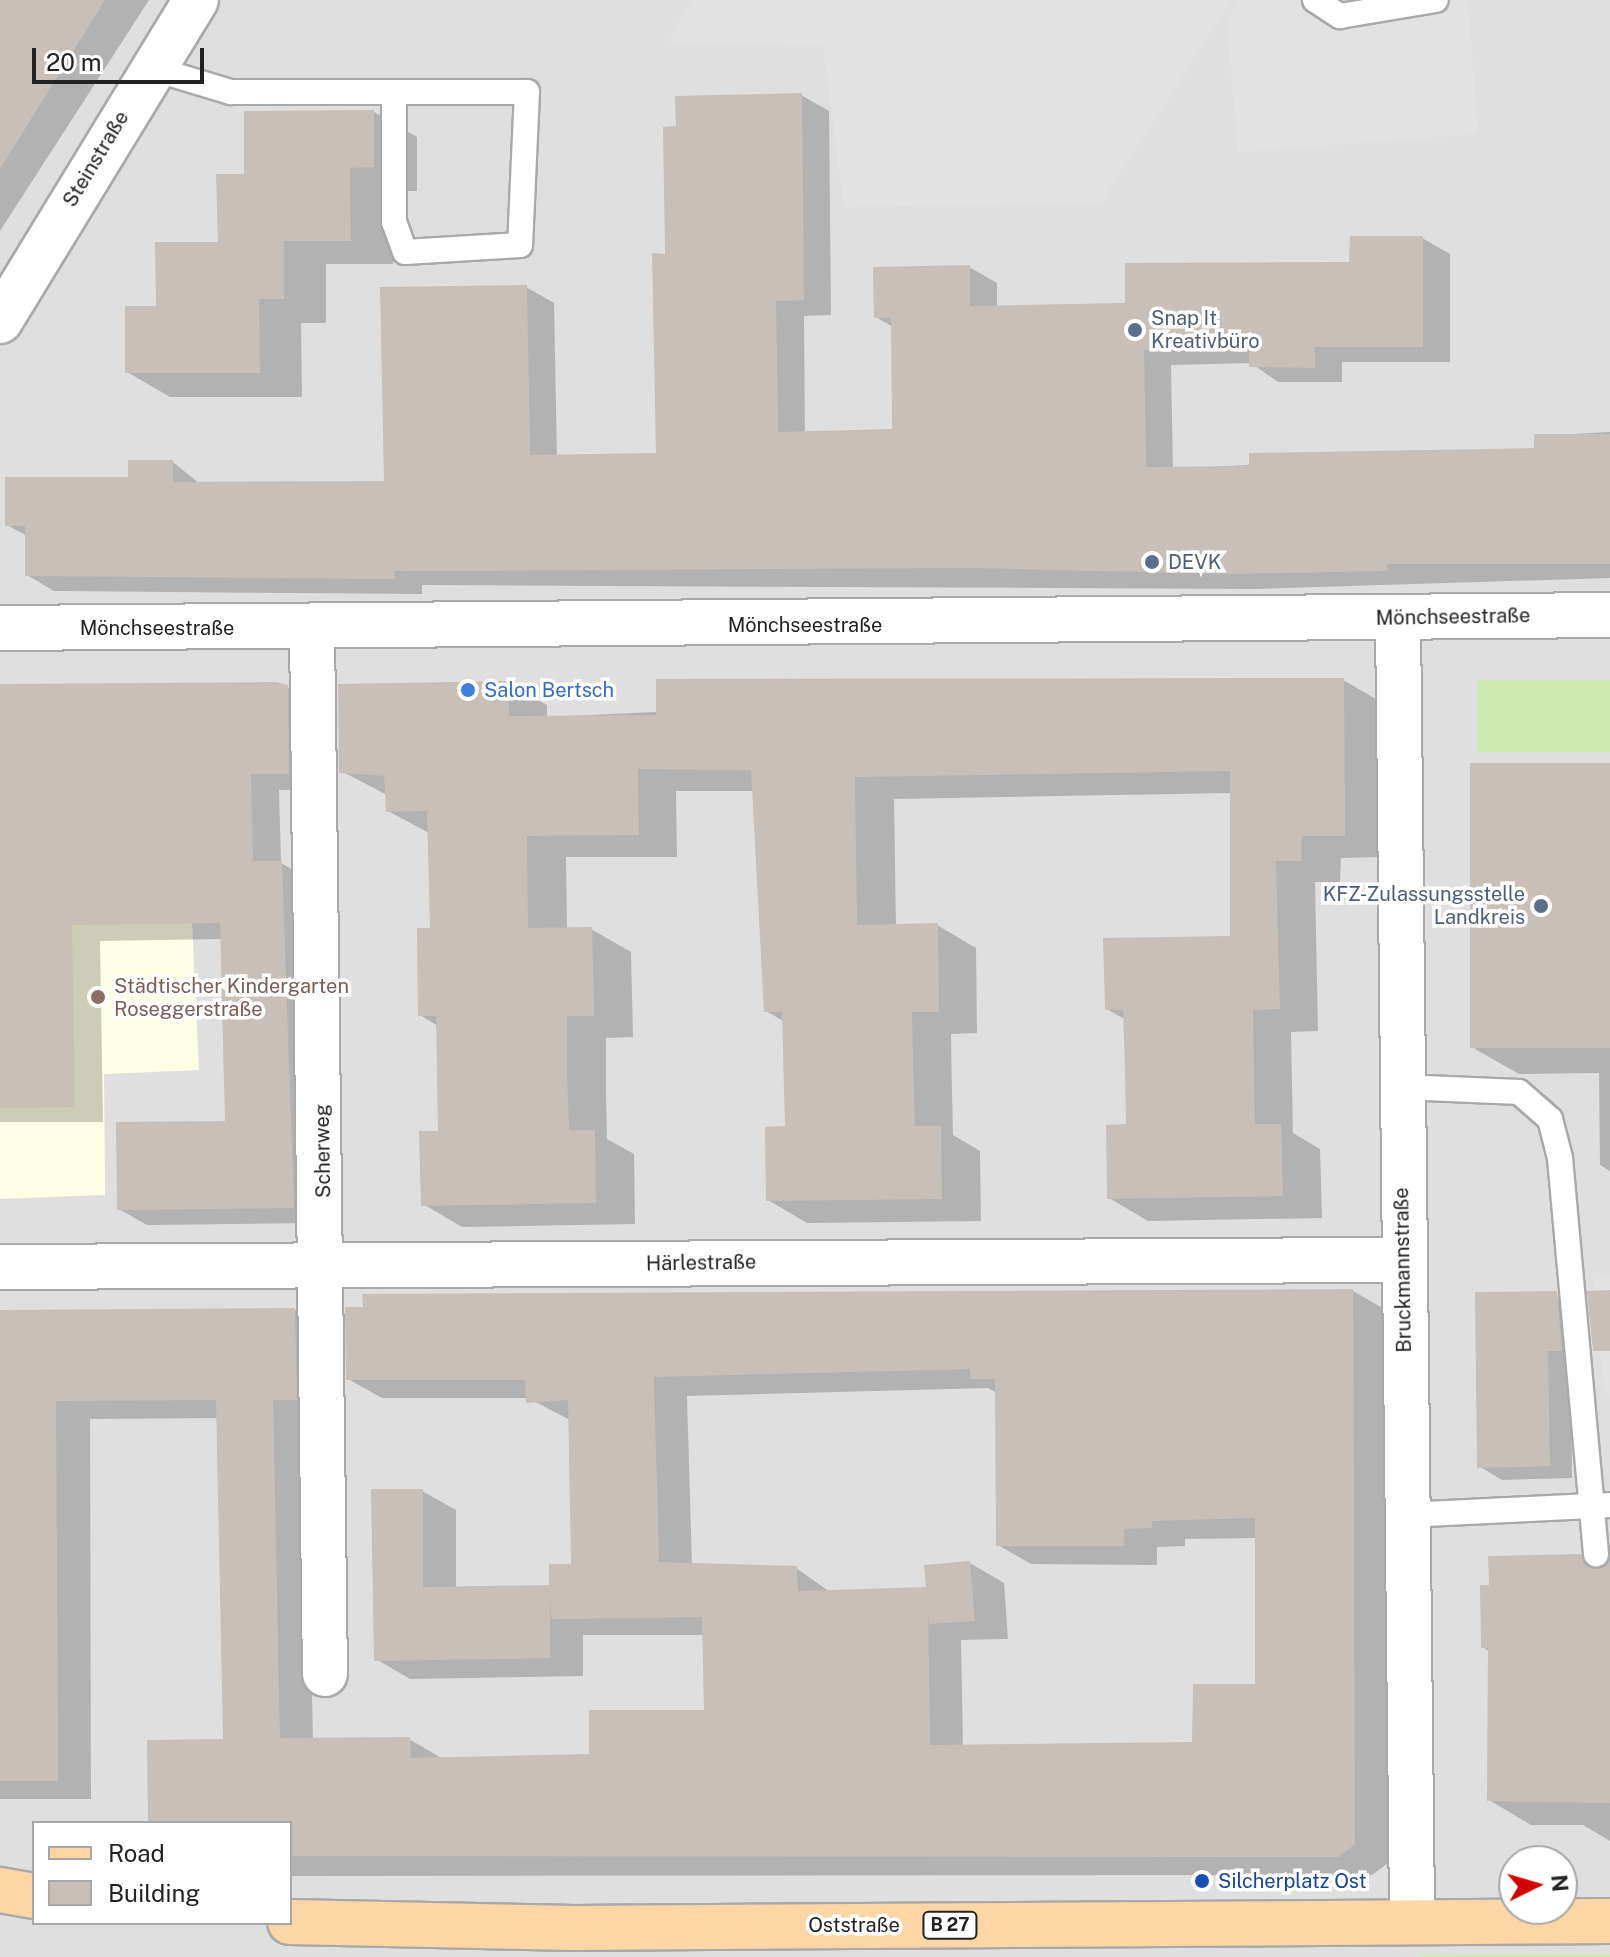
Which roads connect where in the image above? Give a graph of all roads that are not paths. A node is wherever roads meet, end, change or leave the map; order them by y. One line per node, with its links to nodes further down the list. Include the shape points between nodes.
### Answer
1 (196, 0): 4 (street, Steinstraße)
2 (1315, 0): 3 (lane, via 1340,16)
3 (1436, 0)
4 (151, 68): 5 (lane, via 231,92); 6 (street, Steinstraße)
5 (394, 92): 5 (lane, via 527,92 520,245 405,252 394,222)
6 (0, 321)
7 (1610, 615): 8 (street, Mönchseestraße)
8 (1398, 618): 10 (street, Mönchseestraße); 11 (street, Bruckmannstraße)
9 (0, 628): 10 (street, Mönchseestraße)
10 (312, 629): 14 (street, Scherweg)
11 (1402, 1087): 12 (street, Bruckmannstraße); 15 (lane, via 1519,1092 1550,1119 1560,1158)
12 (1403, 1260): 14 (street, Härlestraße); 16 (street, Bruckmannstraße)
13 (0, 1267): 14 (street, Härlestraße)
14 (325, 1267): 18 (street, Scherweg)
15 (1604, 1508): 16 (lane); 17 (lane)
16 (1407, 1515): 23 (street, Bruckmannstraße)
17 (1596, 1554)
18 (325, 1674)
19 (0, 1890): 20 (main road)
20 (32, 1896)
21 (1610, 1921): 23 (main road, Oststraße / B 27)
22 (292, 1922): 23 (main road, Oststraße / B 27, via 574,1928)
23 (1412, 1922)

